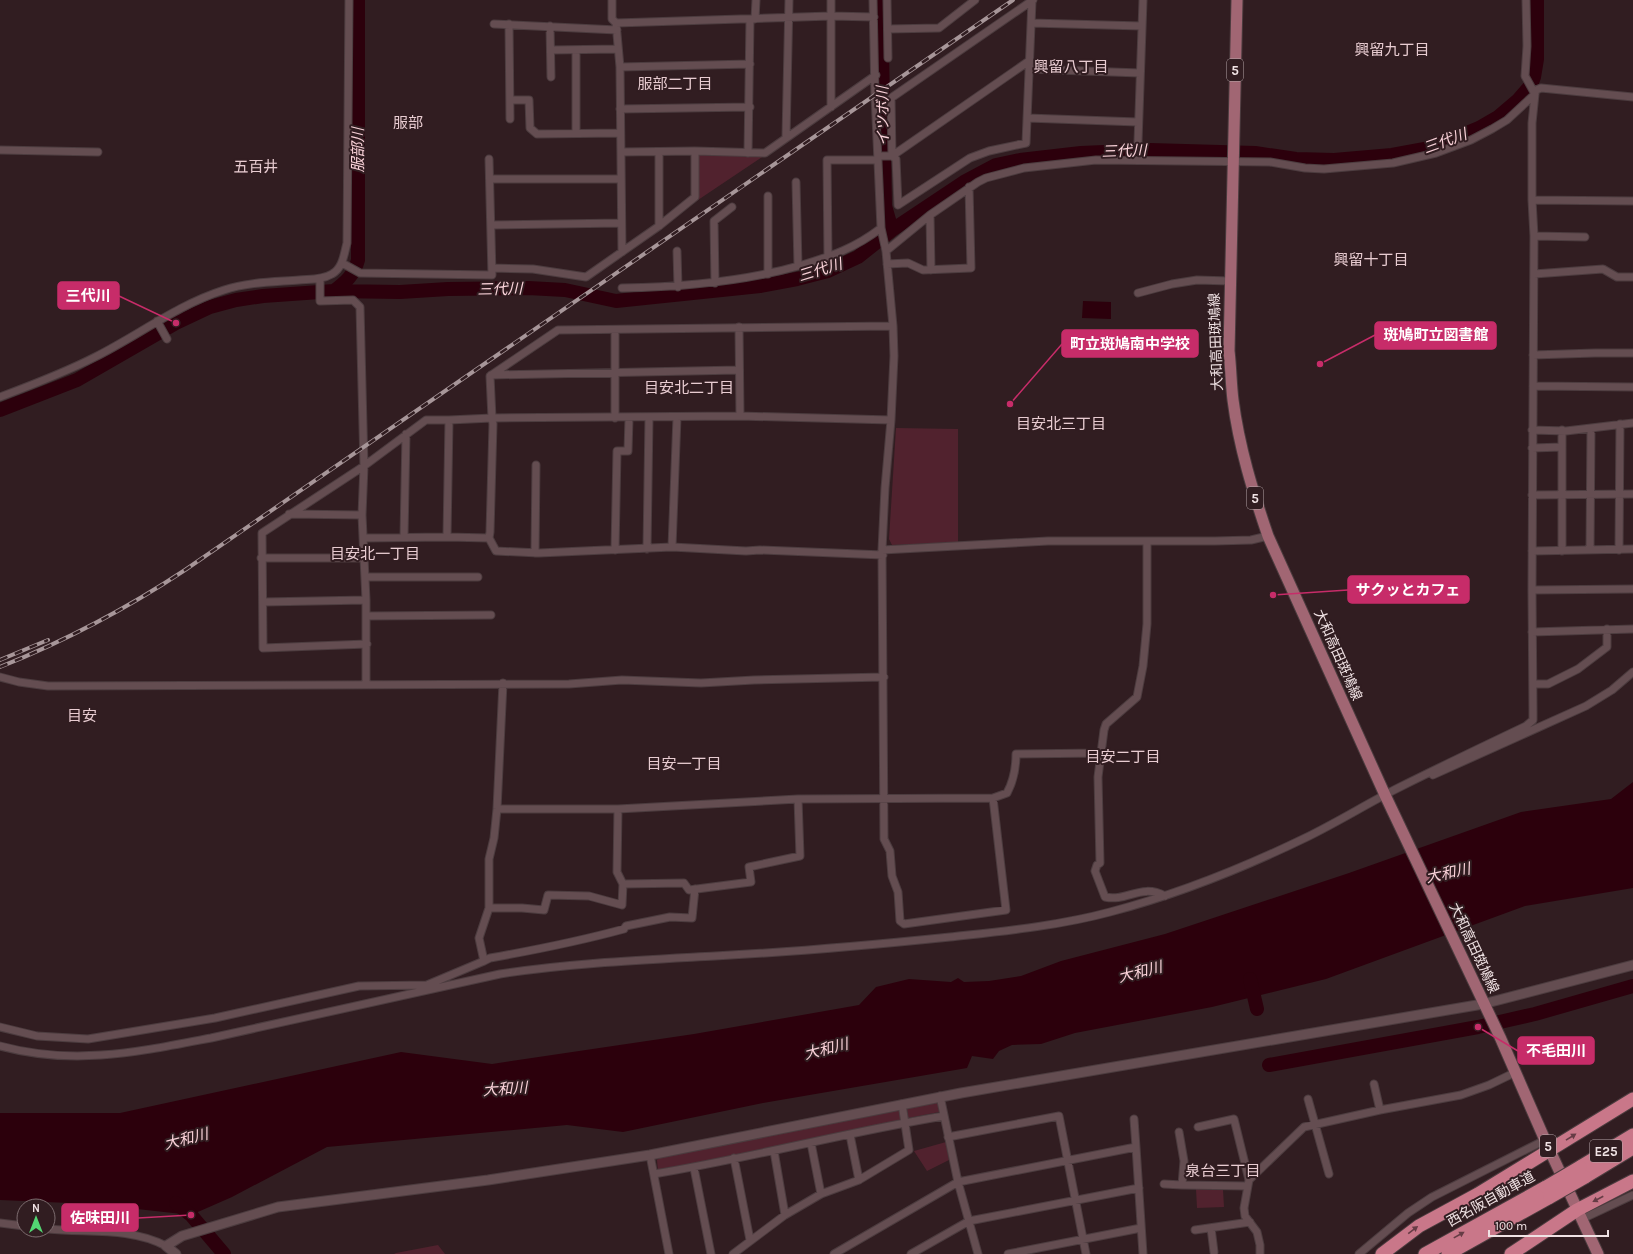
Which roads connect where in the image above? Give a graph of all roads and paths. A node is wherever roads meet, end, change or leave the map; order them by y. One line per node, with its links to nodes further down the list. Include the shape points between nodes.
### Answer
1 (349, 0): 77 (street, via 347,243)
2 (612, 0): 21 (street, via 612,18)
3 (756, 0): 16 (street)
4 (789, 0): 15 (street)
5 (831, 0): 13 (street)
6 (873, 0): 14 (street)
7 (887, 0): 23 (street)
8 (976, 0): 23 (street, via 939,28)
9 (1032, 0): 17 (street); 54 (street, via 891,98)
10 (1143, 0): 22 (street)
11 (1236, 0): 57 (main road, 大和高田斑鳩線 / 5)
12 (1526, 0): 35 (street, via 1525,76)
13 (831, 16): 14 (street); 15 (street); 39 (street)
14 (874, 17): 33 (street)
15 (789, 18): 16 (street); 46 (street)
16 (753, 19): 21 (street); 29 (street)
17 (1031, 23): 22 (street); 28 (street)
18 (494, 24): 19 (street)
19 (509, 24): 20 (street); 37 (street)
20 (550, 26): 21 (street); 24 (street)
21 (617, 26): 26 (street)
22 (1142, 26): 32 (street)
23 (888, 29): 27 (street)
24 (551, 50): 25 (street); 34 (street)
25 (576, 50): 26 (street); 44 (street)
26 (618, 50): 30 (street)
27 (888, 58)
28 (1029, 61): 31 (street); 54 (street)
29 (750, 64): 30 (street); 38 (street)
30 (620, 66): 40 (street)
31 (1029, 69): 32 (street); 41 (street)
32 (1140, 73): 43 (street)
33 (876, 75): 39 (street); 55 (street)
34 (551, 77)
35 (1534, 92): 36 (street, via 1540,88); 57 (street, via 1512,115 1492,129 1471,140 1409,160 1324,169); 63 (street)
36 (1633, 97)
37 (510, 100): 42 (street); 44 (street, via 529,100 530,128 537,134)
38 (750, 107): 40 (street); 53 (street)
39 (831, 107): 46 (street)
40 (620, 109): 45 (street)
41 (1027, 118): 43 (street); 54 (street, via 1026,142 1020,146 989,151 970,158 898,205 896,159)
42 (510, 119)
43 (1138, 122): 47 (street)
44 (576, 133): 45 (street)
45 (620, 133): 51 (street)
46 (786, 137): 53 (street, via 765,153)
47 (1138, 142)
48 (0, 150): 50 (street)
49 (695, 151): 52 (street); 53 (street); 69 (street, via 695,197)
50 (98, 152)
51 (621, 152): 52 (street); 59 (street)
52 (659, 152): 69 (street)
53 (748, 153)
54 (892, 156): 55 (street)
55 (878, 158): 70 (street); 76 (street, via 827,160)
56 (489, 159): 58 (street)
57 (1233, 160): 61 (street, via 1103,160 1063,163 1024,168 986,178); 86 (main road, 大和高田斑鳩線 / 5)
58 (490, 179): 59 (street); 68 (street)
59 (621, 179): 67 (street)
60 (796, 182): 79 (street)
61 (969, 187): 66 (street); 81 (street, via 971,268)
62 (768, 196): 82 (street)
63 (1532, 200): 64 (street); 71 (street)
64 (1633, 201)
65 (732, 208): 87 (street, via 714,220)
66 (930, 215): 74 (street); 81 (street)
67 (621, 223): 68 (street); 75 (street)
68 (491, 225): 80 (street)
69 (659, 226): 75 (street)
70 (880, 228): 74 (street); 76 (street, via 855,247)
71 (1534, 236): 72 (street); 83 (street)
72 (1585, 236)
73 (677, 251): 88 (street)
74 (886, 251): 78 (street)
75 (622, 252): 80 (street, via 586,277 533,269)
76 (828, 257): 79 (street)
77 (344, 264): 80 (street, via 360,273 492,275); 85 (street)
78 (887, 264): 81 (street, via 908,263 923,270); 92 (street)
79 (798, 266): 82 (street)
80 (492, 268)
81 (931, 270)
82 (768, 274): 87 (street)
83 (1534, 274): 84 (street, via 1603,270 1617,277); 97 (street)
84 (1633, 277)
85 (320, 280): 91 (street, via 247,284 188,304); 121 (street, via 320,301 353,300 360,307)
86 (1230, 281): 90 (street, via 1197,280); 129 (main road, 大和高田斑鳩線 / 5, via 1229,351 1234,401 1253,493)
87 (715, 283): 88 (street)
88 (678, 286): 89 (street)
89 (622, 288)
90 (1138, 293)
91 (157, 321): 95 (street); 103 (street, via 96,357)
92 (893, 326): 93 (street); 111 (street)
93 (738, 328): 94 (street); 98 (street)
94 (615, 330): 99 (street); 100 (street, via 558,330)
95 (167, 338)
96 (1633, 353): 97 (street)
97 (1533, 355): 101 (street)
98 (739, 370): 99 (street); 104 (street)
99 (615, 372): 100 (street); 108 (street)
100 (491, 375): 107 (street)
101 (1533, 386): 102 (street); 115 (street)
102 (1633, 387)
103 (0, 397)
104 (740, 416): 106 (street); 111 (street)
105 (649, 417): 106 (street); 109 (street); 136 (street)
106 (677, 417): 135 (street)
107 (492, 418): 108 (street); 110 (street); 133 (street)
108 (615, 418): 109 (street)
109 (628, 418): 138 (street, via 628,451 617,451)
110 (449, 420): 117 (street, via 426,420); 131 (street)
111 (891, 420): 144 (street)
112 (1633, 423): 113 (street)
113 (1620, 424): 114 (street); 123 (street)
114 (1591, 428): 116 (street); 122 (street)
115 (1532, 430): 116 (street); 119 (street)
116 (1562, 430): 118 (street)
117 (406, 434): 121 (street); 130 (street)
118 (1562, 447): 119 (street); 126 (street)
119 (1532, 448): 125 (street)
120 (536, 465): 143 (street)
121 (364, 466): 127 (street); 128 (street)
122 (1590, 494): 123 (street); 126 (street); 139 (street)
123 (1620, 494): 124 (street); 140 (street)
124 (1633, 494)
125 (1532, 495): 126 (street); 141 (street)
126 (1562, 495): 142 (street)
127 (289, 514): 128 (street); 145 (street, via 262,533)
128 (362, 515): 132 (street)
129 (1268, 536): 134 (street, via 1251,540); 167 (main road, 大和高田斑鳩線 / 5)
130 (404, 537): 131 (street); 132 (street)
131 (446, 537): 133 (street)
132 (363, 538): 146 (street)
133 (489, 538): 143 (street, via 496,551)
134 (1147, 542): 144 (street, via 1048,541); 165 (street, via 1147,624 1137,697 1106,724)
135 (672, 548): 136 (street); 144 (street)
136 (647, 549): 138 (street)
137 (1633, 549): 140 (street)
138 (615, 550): 143 (street)
139 (1590, 550): 140 (street); 142 (street)
140 (1619, 550)
141 (1532, 551): 142 (street); 150 (street)
142 (1562, 551)
143 (535, 553)
144 (883, 553): 161 (street)
145 (261, 558): 146 (street); 152 (street)
146 (364, 558): 147 (street)
147 (365, 577): 148 (street); 151 (street)
148 (478, 577)
149 (1633, 589): 150 (street)
150 (1532, 590): 157 (street)
151 (366, 600): 152 (street); 154 (street)
152 (263, 602): 158 (street, via 263,648)
153 (491, 615): 154 (street)
154 (366, 616): 158 (street)
155 (1607, 629): 156 (street); 157 (street); 164 (street, via 1607,647 1578,669 1548,684)
156 (1633, 629)
157 (1532, 632): 164 (street)
158 (367, 644): 163 (street)
159 (1633, 672): 166 (street, via 1612,690 1586,706 1441,772)
160 (0, 677): 163 (street, via 48,686)
161 (884, 677): 162 (street, via 701,683 622,680 569,684); 168 (street)
162 (503, 683): 163 (street); 171 (street)
163 (366, 684)
164 (1533, 684): 166 (street, via 1533,720 1526,726)
165 (1100, 753): 169 (street, via 1016,754 1012,784 1007,793); 175 (street, via 1100,863 1095,871 1105,897 1113,898 1146,890 1159,892)
166 (1398, 788): 167 (street)
167 (1385, 795): 175 (street, via 1300,840 1226,874); 180 (main road, 大和高田斑鳩線 / 5)
168 (883, 798): 169 (street); 169 (street, via 884,839 890,851 892,876 898,892 900,921 904,924 1006,910); 170 (street)
169 (993, 798)
170 (798, 799): 172 (street); 174 (street, via 800,856 749,867 751,882)
171 (497, 809): 172 (street); 176 (street, via 489,858)
172 (618, 809): 173 (street, via 617,872)
173 (623, 884): 174 (street, via 684,883 689,890); 176 (street, via 622,904 589,896 548,895 544,910)
174 (695, 889): 177 (street, via 692,918 670,917 626,926 624,929 603,935)
175 (1165, 896): 179 (street, via 1109,912 1024,929 793,951 573,964 500,974)
176 (489, 908): 177 (street, via 479,938)
177 (484, 961): 179 (street)
178 (1633, 965): 180 (street)
179 (428, 988): 181 (street, via 359,986 215,1018 88,1039 37,1036); 182 (street, via 211,1038 119,1054 72,1057 45,1055)
180 (1484, 1004): 183 (main road, 大和高田斑鳩線 / 5); 185 (street)
181 (0, 1027)
182 (0, 1046)
183 (1516, 1072): 189 (street, via 1461,1095); 200 (main road, 大和高田斑鳩線 / 5)
184 (1374, 1084): 189 (street)
185 (940, 1096): 188 (street); 190 (street)
186 (1308, 1099): 193 (street)
187 (1633, 1100): 200 (highway, one-way to 187)
188 (902, 1104): 192 (street); 204 (street)
189 (1380, 1110): 193 (street)
190 (944, 1116): 192 (street); 198 (street)
191 (1134, 1119): 201 (street)
192 (905, 1122): 196 (street); 211 (street, via 909,1150)
193 (1315, 1124): 210 (street); 214 (street, via 1304,1127)
194 (1198, 1127): 214 (street, via 1234,1119)
195 (1179, 1132): 216 (street, via 1184,1161)
196 (850, 1135): 199 (street); 211 (street)
197 (1633, 1135): 208 (highway, 西名阪自動車道 / E25)
198 (948, 1137): 206 (street, via 1058,1116); 213 (street)
199 (811, 1143): 203 (street); 219 (street)
200 (1547, 1145): 223 (main road, 大和高田斑鳩線 / 5); 247 (street, via 1432,1197 1408,1213); 248 (highway, one-way to 200, via 1419,1226 1478,1194)
201 (1136, 1147): 206 (street); 217 (street)
202 (1633, 1148): 208 (highway, 西名阪自動車道 / E25)
203 (774, 1151): 205 (street); 222 (street)
204 (650, 1155): 209 (street); 234 (street, via 265,1210 182,1236)
205 (734, 1158): 207 (street); 233 (street)
206 (1068, 1159): 213 (street); 221 (street)
207 (694, 1168): 209 (street); 238 (street)
208 (1582, 1172): 218 (highway, 西名阪自動車道 / E25, bridge)
209 (654, 1174): 237 (street)
210 (1329, 1174)
211 (859, 1180): 219 (street)
212 (1633, 1181): 223 (highway, one-way to 223)
213 (958, 1182): 224 (street); 240 (street)
214 (1248, 1183): 216 (street); 225 (street, via 1244,1208 1245,1216)
215 (1164, 1184): 216 (street)
216 (1182, 1185)
217 (1139, 1188): 221 (street); 228 (street)
218 (1548, 1192): 249 (highway, 西名阪自動車道 / E25, one-way to 218); 250 (highway, 西名阪自動車道 / E25)
219 (822, 1194): 222 (street)
220 (1633, 1195): 223 (street)
221 (1076, 1200): 224 (street); 232 (street)
222 (785, 1215): 233 (street)
223 (1580, 1215): 251 (highway); 252 (main road, 大和高田斑鳩線 / 5)
224 (969, 1221): 241 (street); 242 (street)
225 (1250, 1222): 229 (street); 246 (street, via 1257,1232)
226 (0, 1223): 227 (street)
227 (16, 1225)
228 (1141, 1228): 232 (street); 245 (street)
229 (1211, 1228): 231 (street); 235 (street)
230 (56, 1229): 234 (street, via 131,1234)
231 (1195, 1230)
232 (1084, 1239): 243 (street); 244 (street)
233 (750, 1240): 239 (street)
234 (166, 1246): 236 (street)
235 (1214, 1252)
236 (176, 1254)
237 (668, 1254)
238 (711, 1254)
239 (733, 1254)
240 (834, 1254)
241 (911, 1254)
242 (978, 1254)
243 (1008, 1254)
244 (1086, 1254)
245 (1143, 1254)
246 (1260, 1254)
247 (1359, 1254)
248 (1382, 1254)
249 (1425, 1254)
250 (1448, 1254)
251 (1510, 1254)
252 (1598, 1254)

